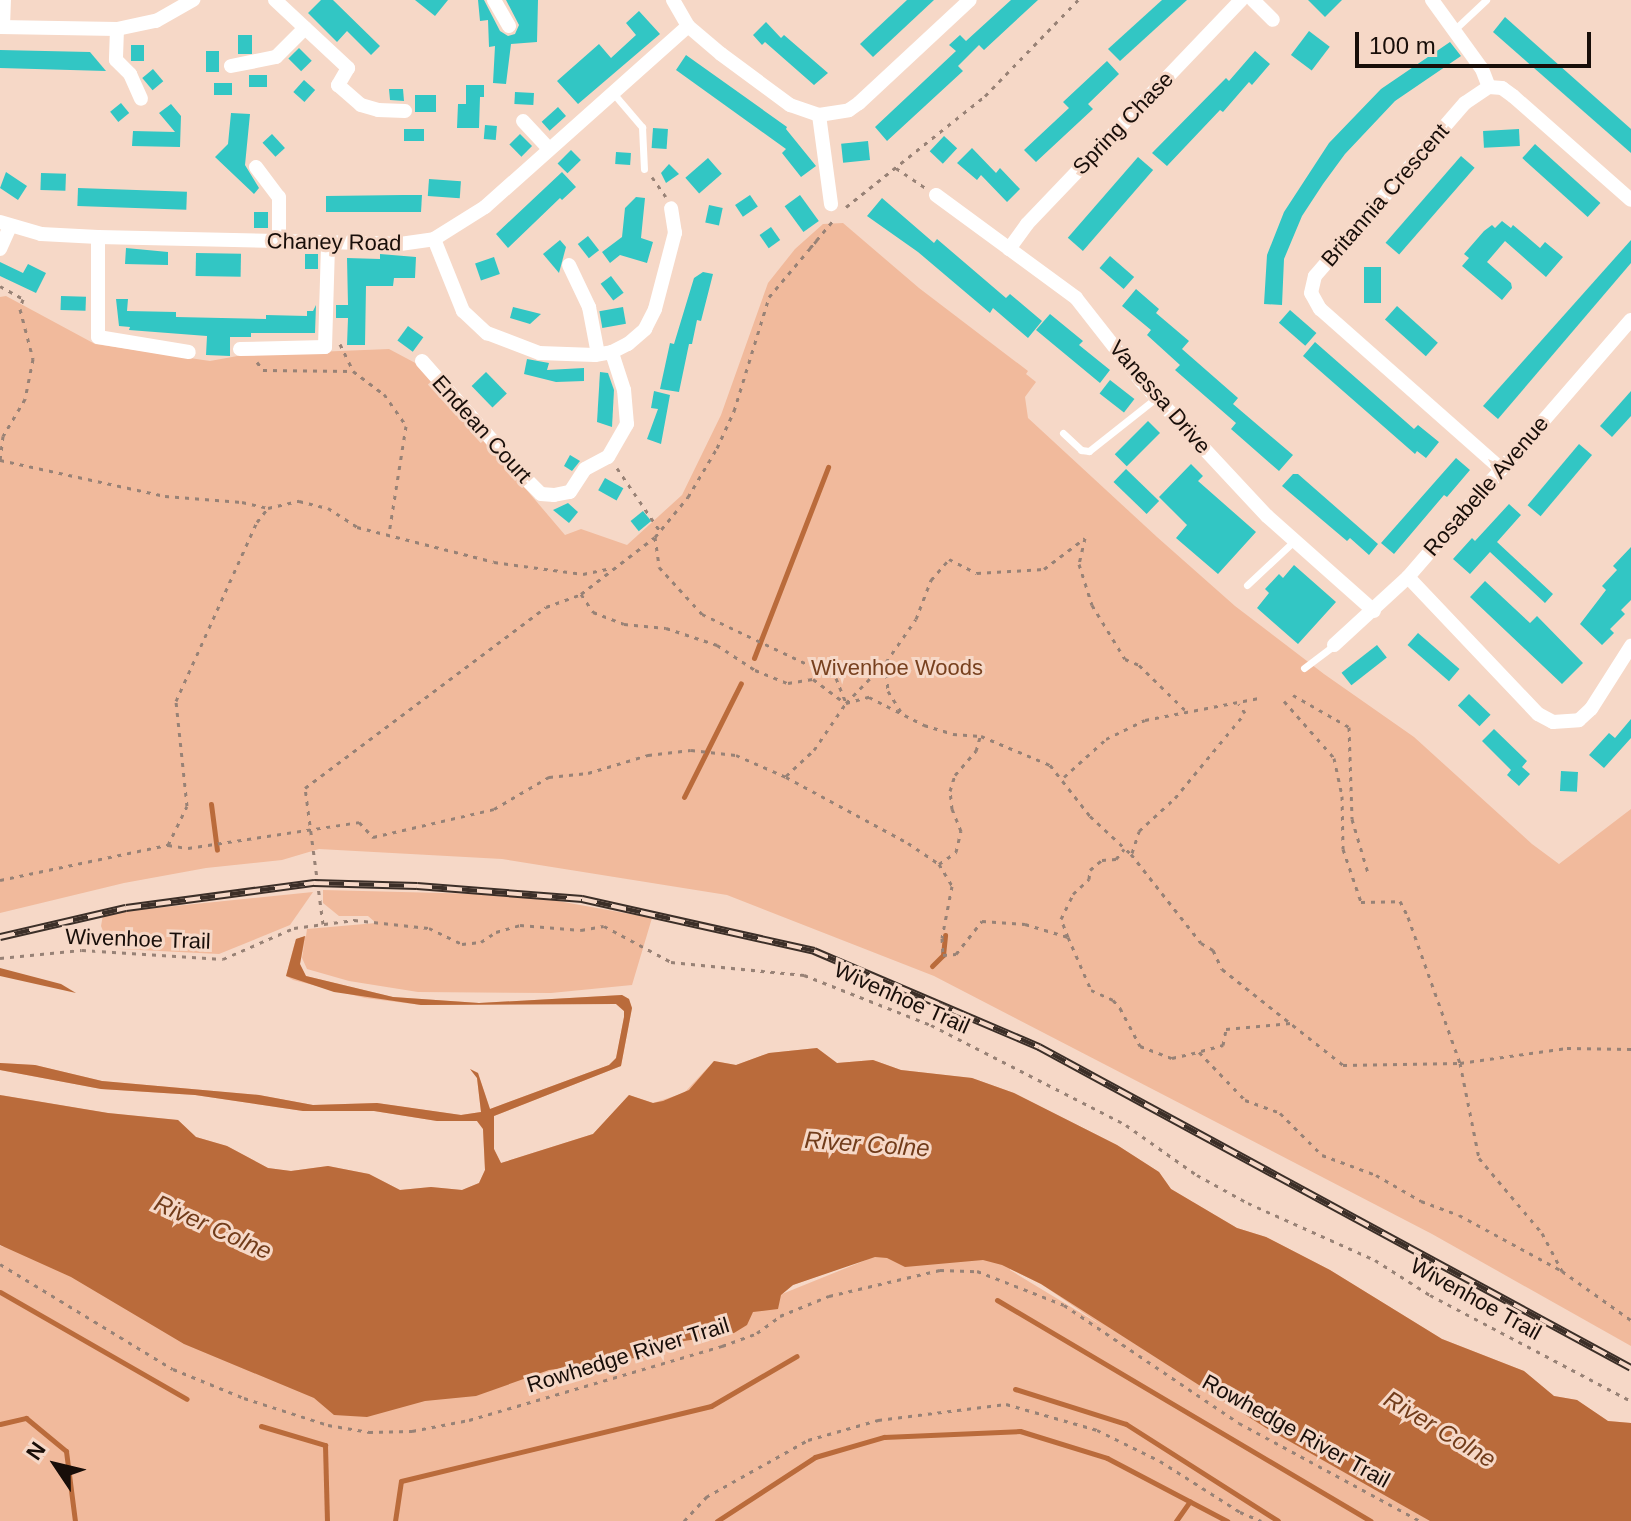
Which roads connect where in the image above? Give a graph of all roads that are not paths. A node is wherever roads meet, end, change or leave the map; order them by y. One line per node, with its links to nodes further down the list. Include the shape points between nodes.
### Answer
1 (4, 0): 14 (street)
2 (193, 0): 16 (street, via 156,21)
3 (275, 0): 15 (street)
4 (494, 0): 12 (street)
5 (673, 0): 13 (street)
6 (1241, 0): 38 (street, Spring Chase)
7 (1253, 0): 11 (street)
8 (1432, 0): 17 (street)
9 (1486, 0): 17 (lane)
10 (967, 1): 23 (street, via 859,103)
11 (1273, 20)
12 (509, 26)
13 (688, 26): 20 (street, Chaney Road); 23 (street, via 790,105)
14 (2, 27): 16 (street)
15 (305, 28): 18 (street, via 276,57); 22 (street, via 348,68 338,85 361,105)
16 (117, 29): 21 (street, via 116,60 130,74)
17 (1454, 30): 19 (street)
18 (231, 66)
19 (1489, 87): 29 (street, via 1513,96); 47 (street, Britannia Crescent, via 1465,103 1323,266 1311,293 1320,309)
20 (613, 93): 25 (street, Chaney Road); 27 (lane, via 642,127)
21 (141, 99)
22 (405, 111)
23 (819, 115): 31 (street)
24 (523, 121): 25 (street)
25 (549, 149): 34 (street, Chaney Road, via 485,207)
26 (256, 167): 35 (street, via 279,197)
27 (644, 169)
28 (936, 195): 38 (street, Vanessa Drive)
29 (1631, 200)
30 (671, 208): 43 (street, via 675,233 655,309 645,329)
31 (836, 211)
32 (5, 224): 33 (street, Chaney Road, via 41,234); 37 (street)
33 (98, 237): 35 (street, Chaney Road); 42 (street, via 98,337)
34 (434, 239): 36 (street, Chaney Road); 43 (street, via 463,311 487,333 539,353)
35 (279, 241): 36 (street, Chaney Road)
36 (328, 243): 41 (street, via 325,347)
37 (0, 249)
38 (1009, 249): 45 (street, Vanessa Drive, via 1076,298)
39 (569, 265): 43 (street, Endean Court)
40 (1631, 320): 47 (street, Rosabelle Avenue)
41 (246, 348)
42 (189, 352)
43 (605, 353): 44 (street, Endean Court, via 628,411 627,424 608,457 585,469 570,492 541,494)
44 (422, 361)
45 (1156, 398): 46 (lane, via 1089,451); 48 (street, Vanessa Drive)
46 (1063, 433)
47 (1500, 468): 49 (street, Rosabelle Avenue)
48 (1294, 541): 50 (lane); 51 (street, Vanessa Drive)
49 (1408, 577): 51 (street, Rosabelle Avenue); 53 (street, via 1538,714 1553,722 1579,720 1591,709)
50 (1247, 585)
51 (1374, 611): 52 (street, Rosabelle Avenue)
52 (1334, 645): 54 (lane)
53 (1631, 646)
54 (1304, 668)

